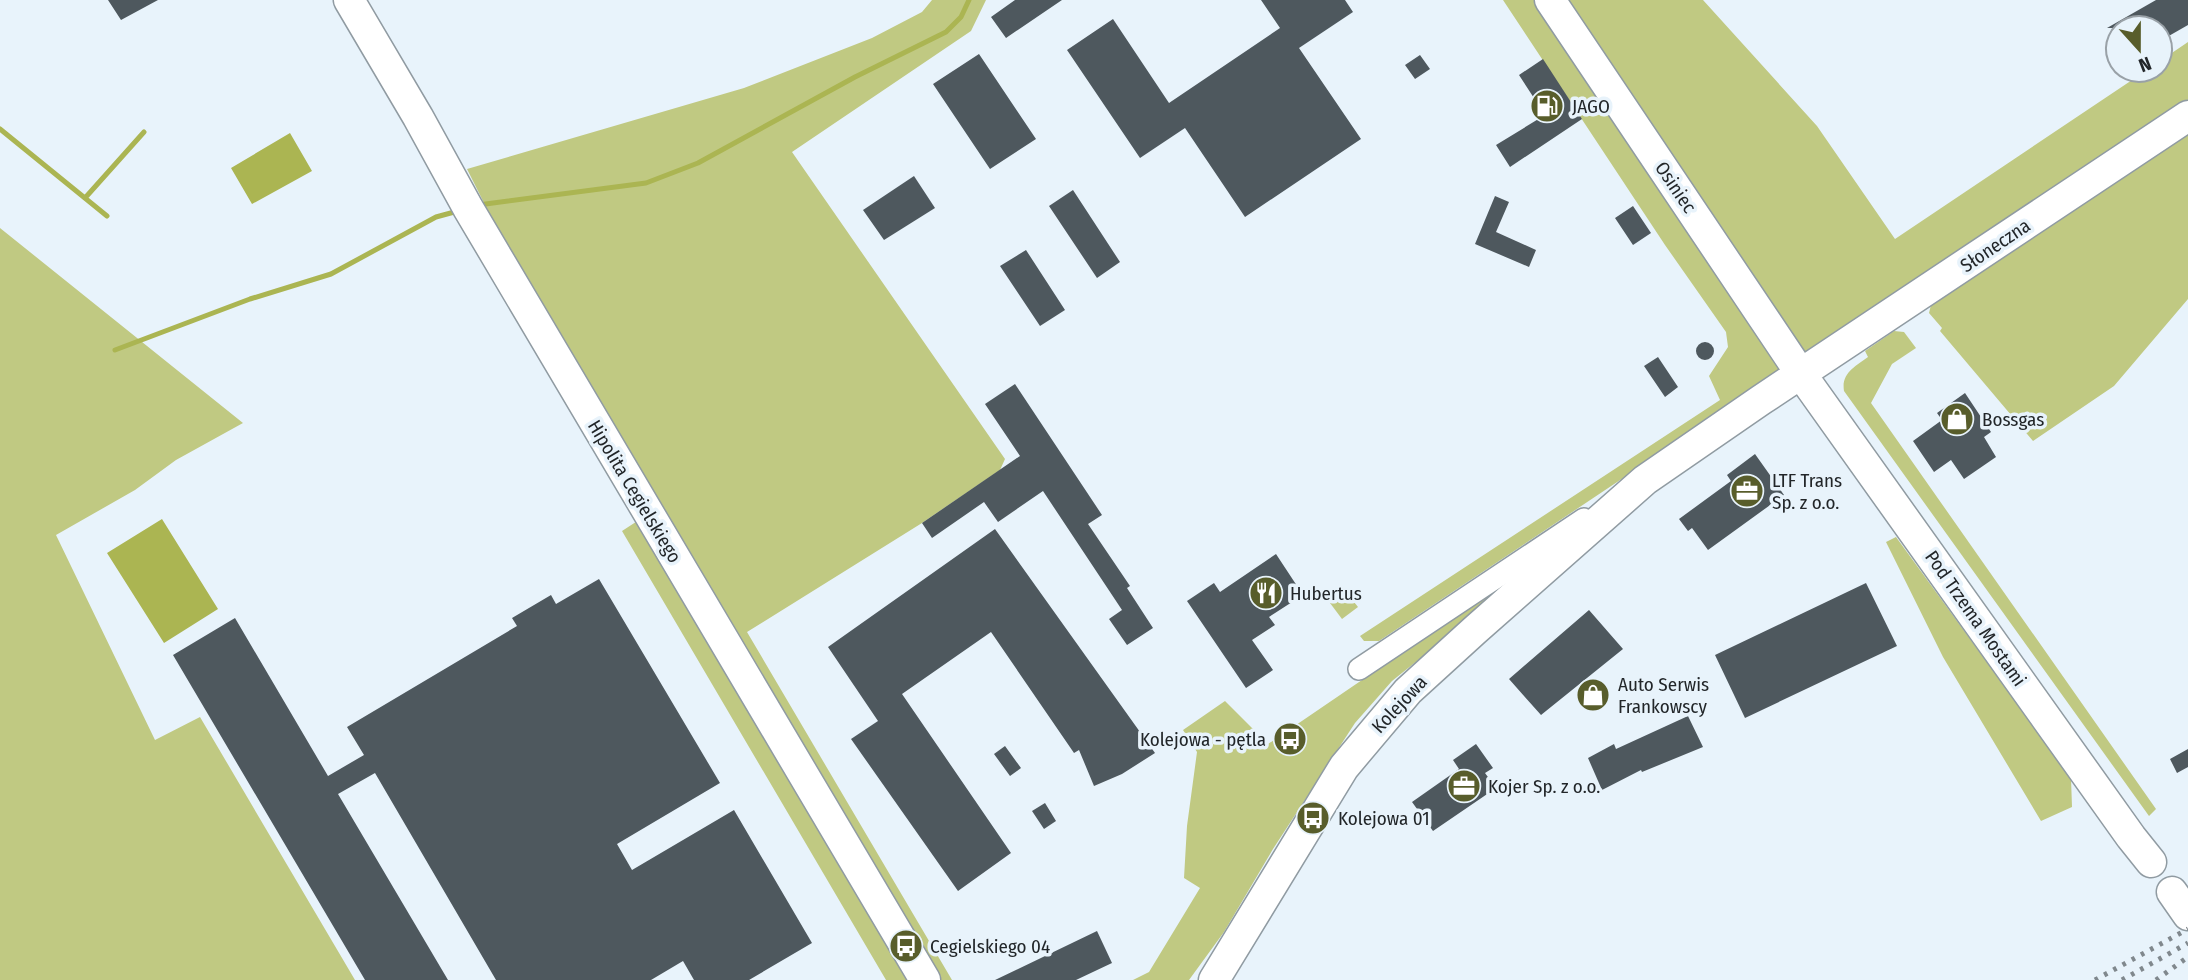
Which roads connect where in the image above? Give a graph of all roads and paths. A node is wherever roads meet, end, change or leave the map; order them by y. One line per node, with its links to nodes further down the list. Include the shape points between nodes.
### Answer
1 (349, 0): 8 (street, Hipolita Cegielskiego)
2 (1550, 0): 4 (street, Osiniec)
3 (2188, 116): 4 (street, Słoneczna)
4 (1801, 374): 5 (street, Kolejowa); 7 (street, Pod Trzema Mostami)
5 (1645, 480): 6 (street, Kolejowa); 9 (street, Kolejowa, via 1397,702 1344,767)
6 (1359, 669)
7 (2151, 862)
8 (925, 980)
9 (1214, 980)

